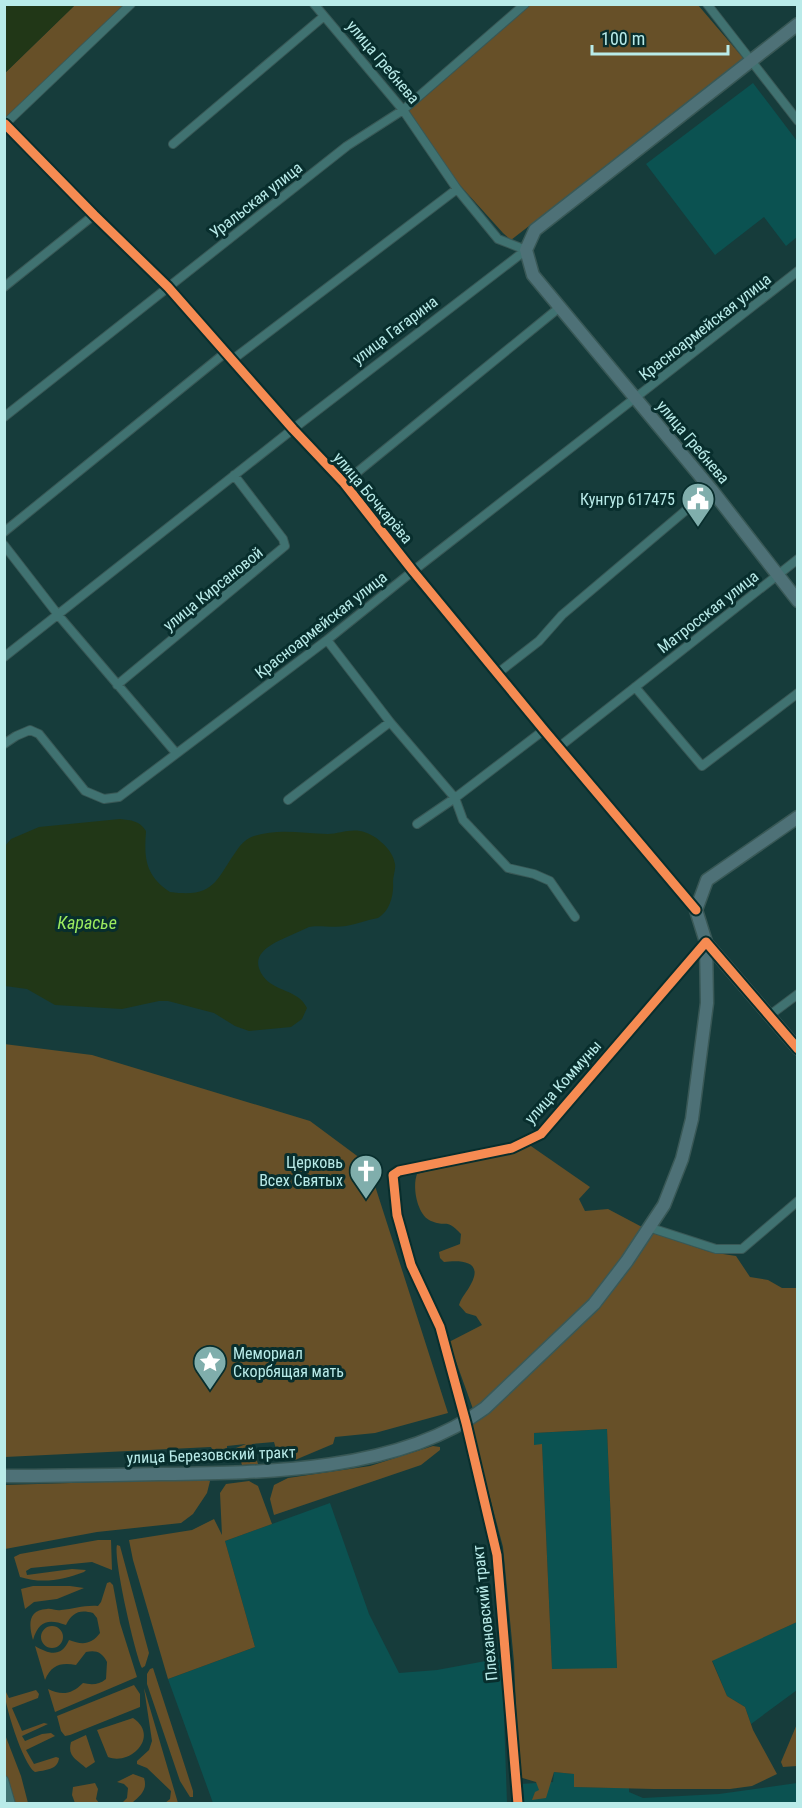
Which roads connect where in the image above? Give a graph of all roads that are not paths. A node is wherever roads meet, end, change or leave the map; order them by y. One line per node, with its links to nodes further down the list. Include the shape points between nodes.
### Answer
1 (131, 4): 10 (street)
2 (314, 4): 5 (street, улица Гребнева)
3 (525, 4): 8 (street, Уральская улица)
4 (707, 4): 7 (street)
5 (323, 17): 8 (street, улица Гребнева); 11 (street, улица Гребнева)
6 (798, 24): 7 (main road, улица Гагарина)
7 (752, 61): 9 (street); 14 (main road, улица Гагарина, via 535,230)
8 (403, 110): 12 (street, улица Гребнева); 17 (street, Уральская улица, via 347,146)
9 (798, 121)
10 (5, 124): 13 (street, улица Бочкарёва)
11 (173, 144)
12 (457, 189): 14 (street, улица Гребнева, via 498,239); 20 (street)
13 (94, 215): 16 (street); 17 (street, улица Бочкарёва)
14 (526, 250): 18 (main road, улица Гребнева, via 533,275); 23 (street, улица Гагарина)
15 (798, 272): 21 (street, Красноармейская улица)
16 (4, 287)
17 (168, 287): 19 (street, улица Бочкарёва); 22 (street, Уральская улица)
18 (560, 307): 21 (main road, улица Гребнева); 25 (street)
19 (225, 353): 20 (street, улица Бочкарёва); 27 (street)
20 (232, 360): 23 (street, улица Бочкарёва)
21 (634, 398): 26 (main road, улица Гребнева); 30 (street, Красноармейская улица)
22 (4, 417)
23 (293, 429): 24 (street, улица Гагарина); 25 (street, улица Бочкарёва)
24 (234, 475): 33 (street, улица Гагарина); 37 (street, улица Кирсановой, via 285,546)
25 (344, 483): 30 (street, улица Бочкарёва)
26 (711, 489): 31 (main road, улица Гребнева); 36 (street)
27 (4, 532)
28 (4, 546): 33 (street)
29 (798, 560): 31 (street, Матросская улица)
30 (413, 571): 34 (street, Красноармейская улица); 36 (street, улица Бочкарёва)
31 (778, 575): 32 (main road, улица Гребнева); 38 (street, Матросская улица)
32 (798, 601)
33 (59, 616): 35 (street, улица Гагарина); 37 (street)
34 (327, 640): 40 (street); 44 (street, Красноармейская улица)
35 (4, 657)
36 (498, 673): 41 (street, улица Бочкарёва)
37 (117, 686): 44 (street)
38 (635, 687): 39 (street, via 702,766); 43 (street, Матросская улица)
39 (798, 693)
40 (390, 722): 45 (street); 46 (street)
41 (543, 730): 43 (street, улица Бочкарёва); 45 (street)
42 (4, 744): 44 (street, Красноармейская улица, via 30,730 39,734 85,791 104,799 119,797)
43 (559, 747): 49 (street, улица Бочкарёва)
44 (176, 753)
45 (455, 798): 48 (street); 50 (street, via 463,820 508,868 550,881)
46 (288, 800)
47 (798, 817): 49 (main road, via 707,880)
48 (417, 824)
49 (696, 910): 51 (main road, улица Бочкарёва)
50 (575, 917)
51 (706, 942): 53 (street, улица Бочкарёва); 55 (street, улица Коммуны, via 540,1134 512,1148); 57 (main road, via 707,1003 692,1119 664,1205)
52 (798, 994): 53 (street)
53 (770, 1015): 54 (street, улица Бочкарёва)
54 (798, 1049)
55 (399, 1171): 58 (street, Плехановский тракт, via 393,1175 397,1215 411,1265 440,1327)
56 (798, 1201): 57 (street, via 742,1249 716,1249)
57 (648, 1227): 58 (main road, улица Березовский тракт, via 594,1304 510,1387)
58 (466, 1422): 59 (main road, улица Березовский тракт, via 416,1445 334,1465 241,1474); 62 (street, Плехановский тракт, via 496,1555)
59 (4, 1476)
60 (4, 1780): 61 (street)
61 (11, 1803)
62 (518, 1803)

